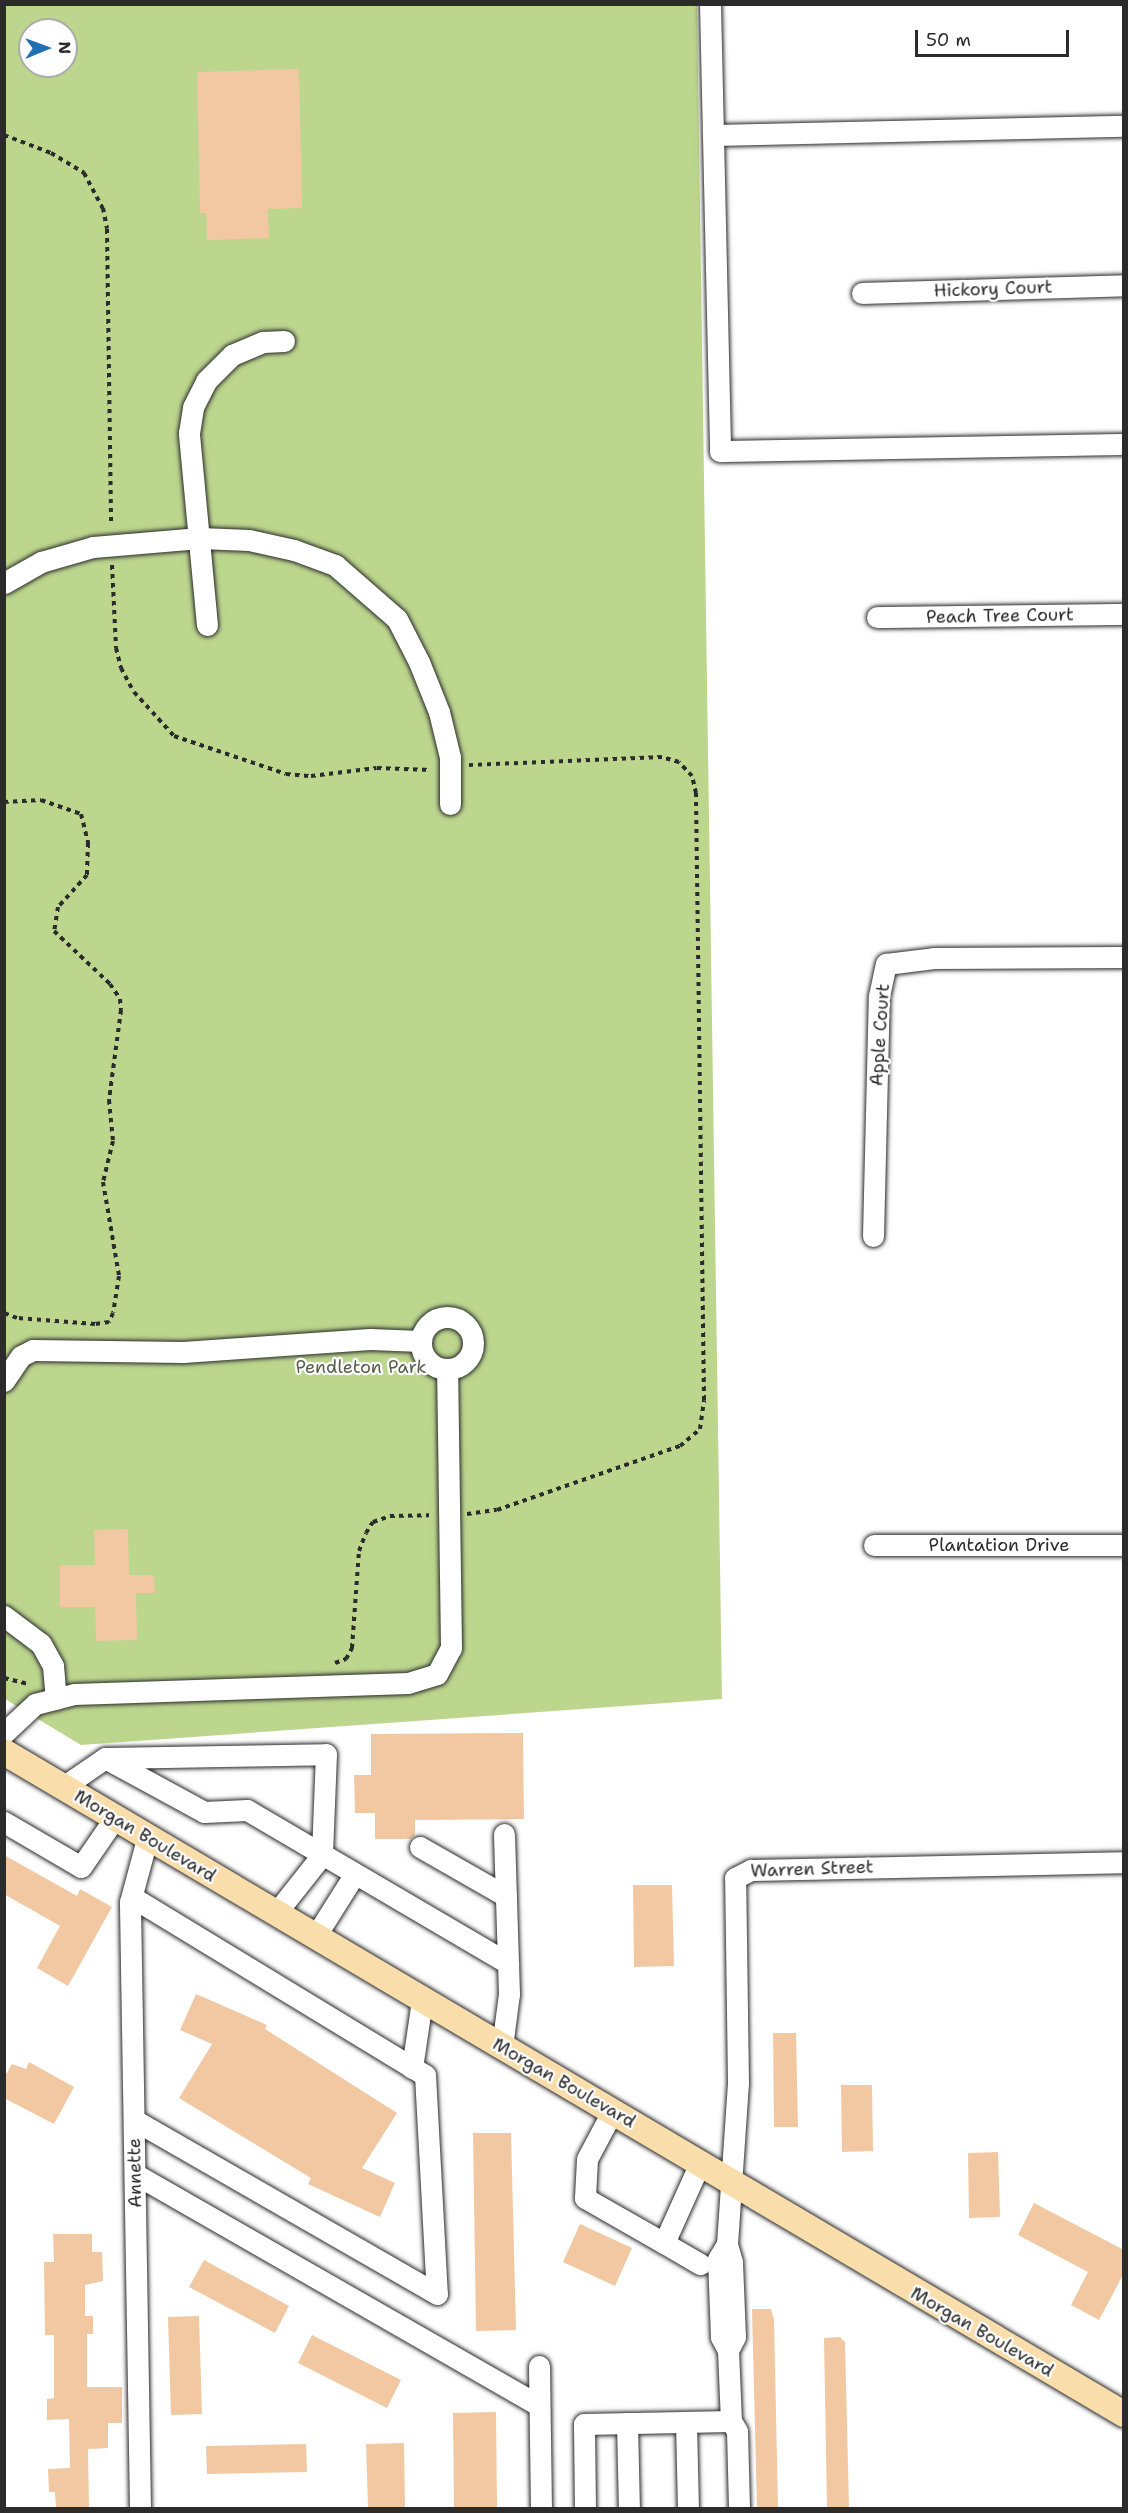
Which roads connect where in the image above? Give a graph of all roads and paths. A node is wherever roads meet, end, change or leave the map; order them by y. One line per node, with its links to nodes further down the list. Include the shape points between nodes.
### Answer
1 (710, 4): 4 (street)
2 (1124, 126): 4 (street)
3 (4, 135): 10 (path, via 51,153 84,173 103,208 107,229)
4 (714, 135): 8 (street, via 720,451)
5 (1124, 285): 6 (street, Hickory Court)
6 (862, 292)
7 (284, 341): 9 (street, via 264,342 232,355 206,381 192,407 189,433)
8 (1124, 444)
9 (200, 538): 10 (street); 14 (street); 15 (street, via 249,540 294,550 335,565 369,591 397,619 419,662 439,712)
10 (111, 545): 11 (street, via 41,562); 15 (path, via 116,648 121,668 134,692 174,736 286,774)
11 (4, 583)
12 (1124, 614): 13 (street, Peach Tree Court)
13 (877, 617)
14 (207, 625)
15 (450, 768): 17 (street); 24 (path, via 662,757 679,762 692,776 696,793 704,1400 700,1429 680,1446 497,1510)
16 (4, 802): 20 (path, via 41,800 81,814 88,843 87,875 58,907 54,931 62,943 110,984 120,999 121,1010 109,1100 113,1141 103,1182 119,1267 113,1313 109,1322 95,1324 16,1318)
17 (450, 804)
18 (1124, 957): 19 (street, Apple Court, via 934,958 886,964 879,996)
19 (873, 1236)
20 (4, 1313)
21 (421, 1341): 22 (street, via 431,1364); 22 (street, via 428,1325 443,1317 467,1325 473,1350 464,1364); 23 (street, via 370,1339 183,1352 33,1350 21,1356)
22 (447, 1370): 24 (street)
23 (4, 1382)
24 (449, 1515): 28 (path, via 390,1516 373,1522 359,1551 352,1648 346,1659); 30 (street, via 451,1648 437,1674 408,1683 74,1694)
25 (874, 1545): 26 (street, Plantation Drive)
26 (1124, 1545)
27 (4, 1616): 30 (street, via 41,1644 53,1666)
28 (323, 1664)
29 (4, 1678): 30 (path)
30 (55, 1689): 31 (street)
31 (4, 1732)
32 (4, 1752): 34 (main road, Morgan Boulevard)
33 (105, 1758): 34 (street); 40 (street, via 204,1812 247,1809); 40 (street, via 326,1754)
34 (63, 1787): 35 (main road, Morgan Boulevard)
35 (114, 1819): 36 (street, via 81,1867); 38 (main road, Morgan Boulevard)
36 (4, 1822)
37 (504, 1833): 43 (street)
38 (147, 1839): 44 (street, Annette); 45 (main road, Morgan Boulevard)
39 (420, 1847): 43 (street)
40 (322, 1855): 42 (street); 45 (street)
41 (1124, 1862): 55 (street, Warren Street, via 741,1872 732,1888 738,2083)
42 (354, 1875): 46 (street); 47 (street)
43 (506, 1896): 47 (street)
44 (132, 1897): 50 (street); 52 (street, Annette)
45 (276, 1913): 46 (main road, Morgan Boulevard)
46 (315, 1937): 48 (main road, Morgan Boulevard)
47 (508, 1963): 49 (street, via 509,1994)
48 (422, 2000): 49 (main road, Morgan Boulevard); 50 (street)
49 (502, 2047): 51 (main road, Morgan Boulevard)
50 (412, 2068): 52 (street, via 425,2075 437,2294)
51 (612, 2112): 53 (main road, Morgan Boulevard); 56 (street, via 587,2159 585,2198)
52 (134, 2120): 54 (street, Annette)
53 (700, 2163): 55 (main road, Morgan Boulevard); 56 (street)
54 (135, 2174): 59 (street); 64 (street, Annette)
55 (731, 2181): 60 (main road, Morgan Boulevard); 61 (street, via 727,2244 718,2259 721,2337 728,2350)
56 (664, 2243): 57 (street)
57 (700, 2264)
58 (539, 2366): 59 (street)
59 (539, 2405): 65 (street)
60 (1124, 2414)
61 (731, 2421): 62 (street); 69 (street, via 737,2431)
62 (686, 2422): 63 (street); 68 (street)
63 (627, 2423): 66 (street, via 584,2424); 67 (street)
64 (140, 2508)
65 (541, 2508)
66 (585, 2508)
67 (629, 2508)
68 (688, 2508)
69 (739, 2508)

